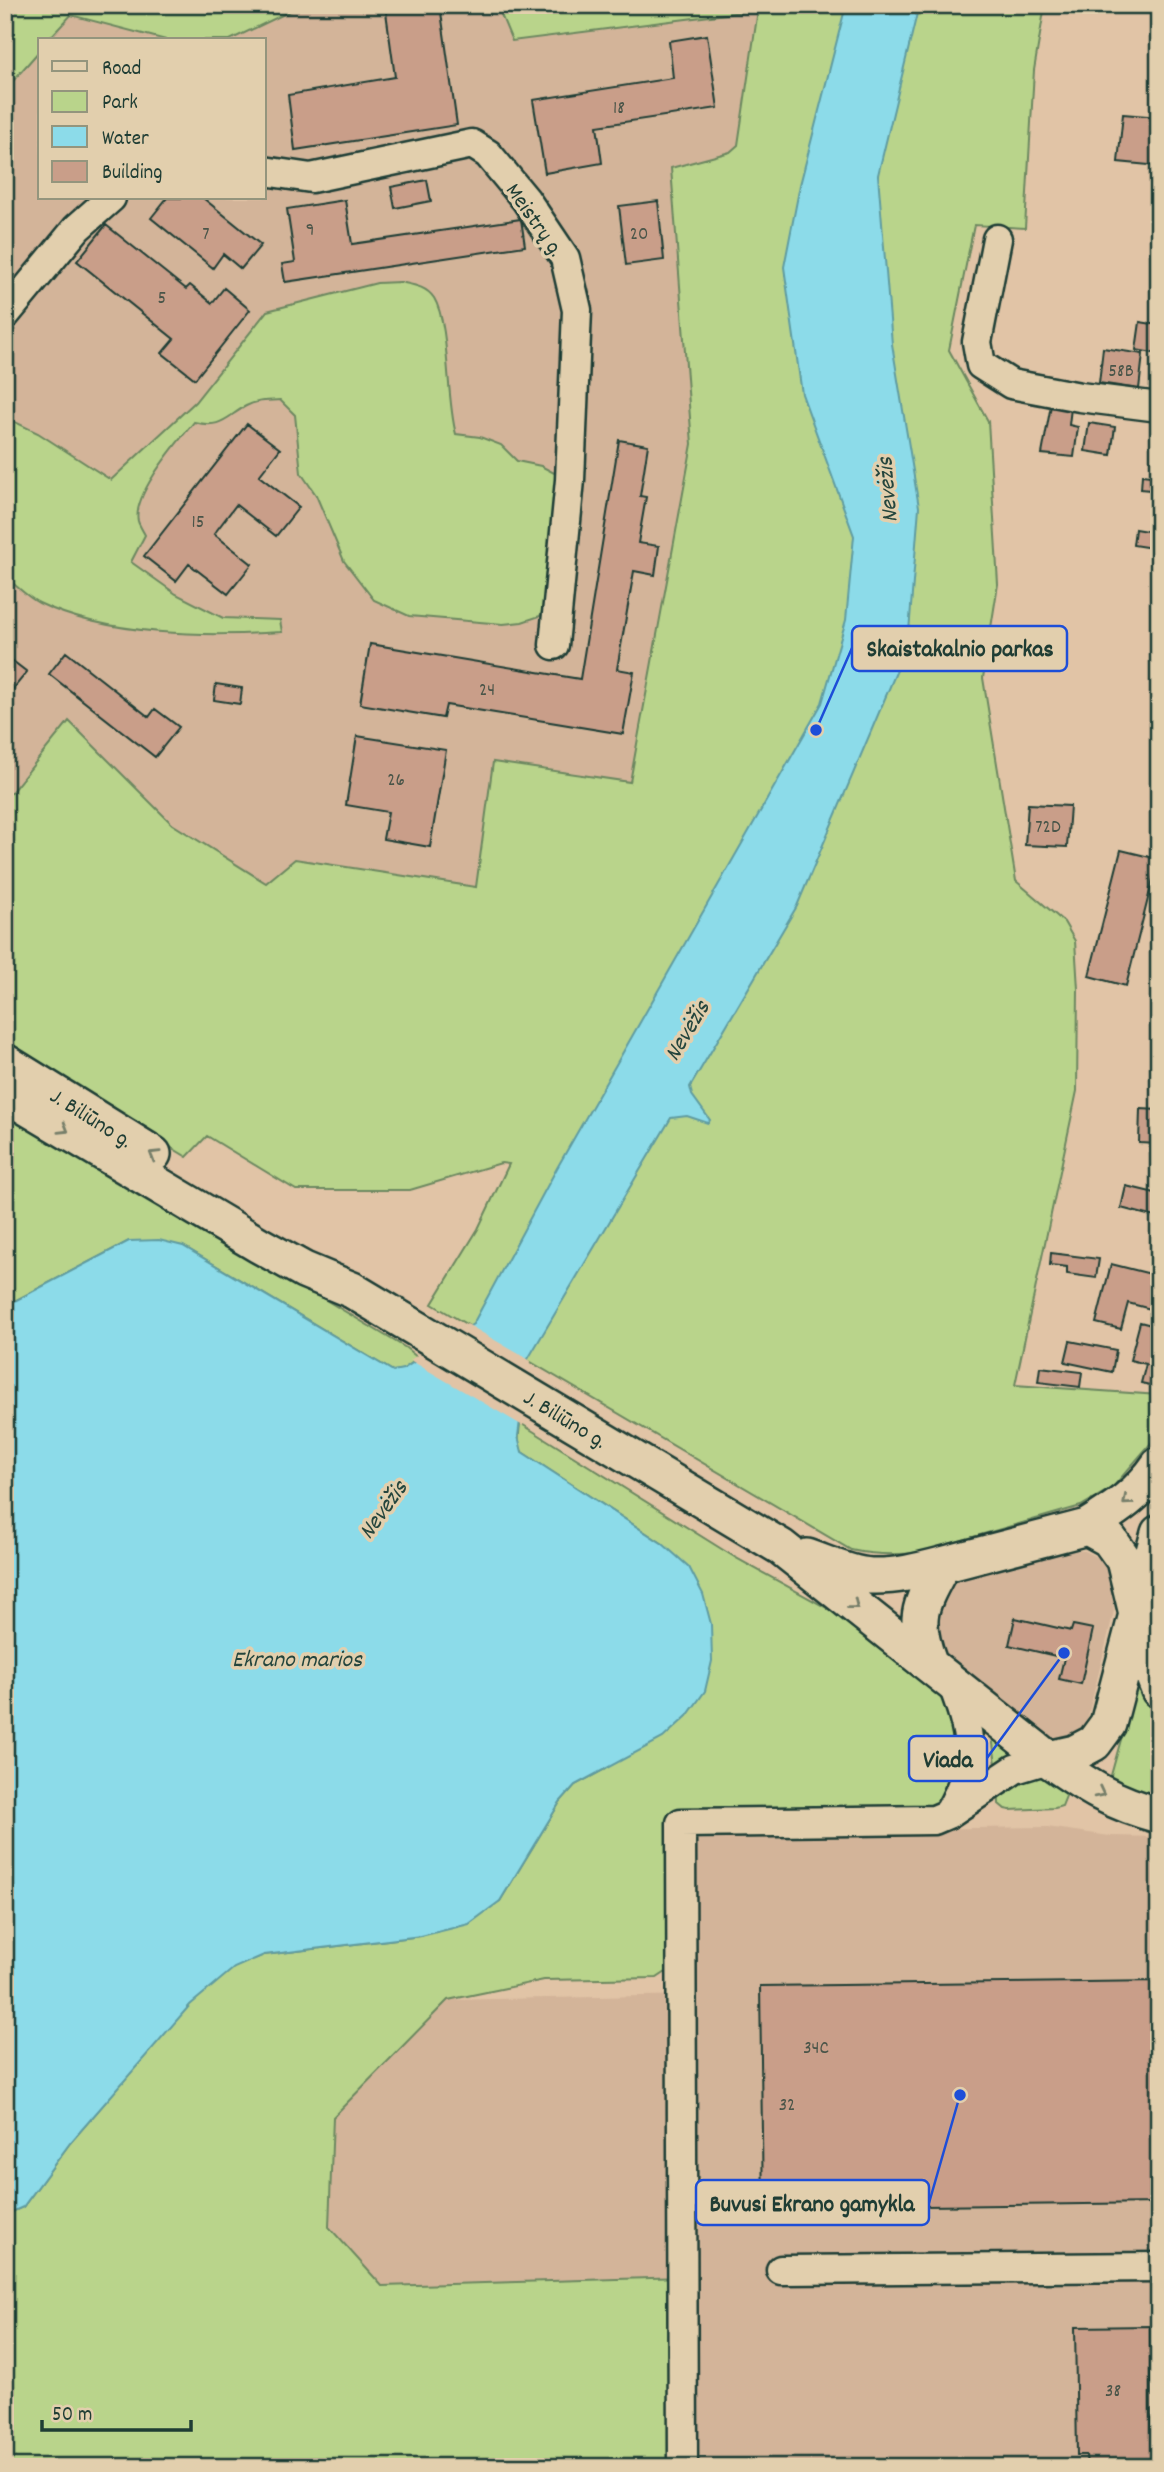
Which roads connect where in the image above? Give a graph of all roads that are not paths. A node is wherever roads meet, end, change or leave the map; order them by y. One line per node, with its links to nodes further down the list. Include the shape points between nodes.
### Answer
1 (266, 171): 6 (street, Meistrų g., via 311,177 472,144 488,154 526,200 565,258 577,310 570,480)
2 (109, 200): 4 (street, via 77,228)
3 (997, 239): 5 (street, via 977,342 981,365 1011,384)
4 (5, 315)
5 (1159, 407)
6 (554, 645)
7 (5, 1062): 9 (main road, J. Biliūno g., one-way to 7, via 311,1251)
8 (5, 1094): 9 (main road, J. Biliūno g., one-way to 9, via 258,1245)
9 (352, 1290): 13 (main road, J. Biliūno g.)
10 (1159, 1465): 11 (main road, one-way to 11, via 1146,1485)
11 (1087, 1527): 14 (main road); 15 (main road, via 1109,1539 1124,1560)
12 (1159, 1532): 15 (main road)
13 (781, 1547): 14 (main road, J. Biliūno g., via 869,1576); 16 (main road, J. Biliūno g., one-way to 16)
14 (942, 1565): 16 (main road, via 921,1606 918,1624 922,1643)
15 (1137, 1614): 17 (main road); 18 (main road, via 1108,1724 1094,1743)
16 (940, 1671): 18 (main road); 19 (street, via 967,1724 969,1739 962,1789)
17 (1159, 1690)
18 (1048, 1759): 19 (street, via 1015,1769); 20 (main road, one-way to 20, via 1098,1793)
19 (948, 1815): 23 (street, via 934,1820 681,1823)
20 (1159, 1815)
21 (1159, 2267): 22 (street)
22 (781, 2270)
23 (683, 2467)

